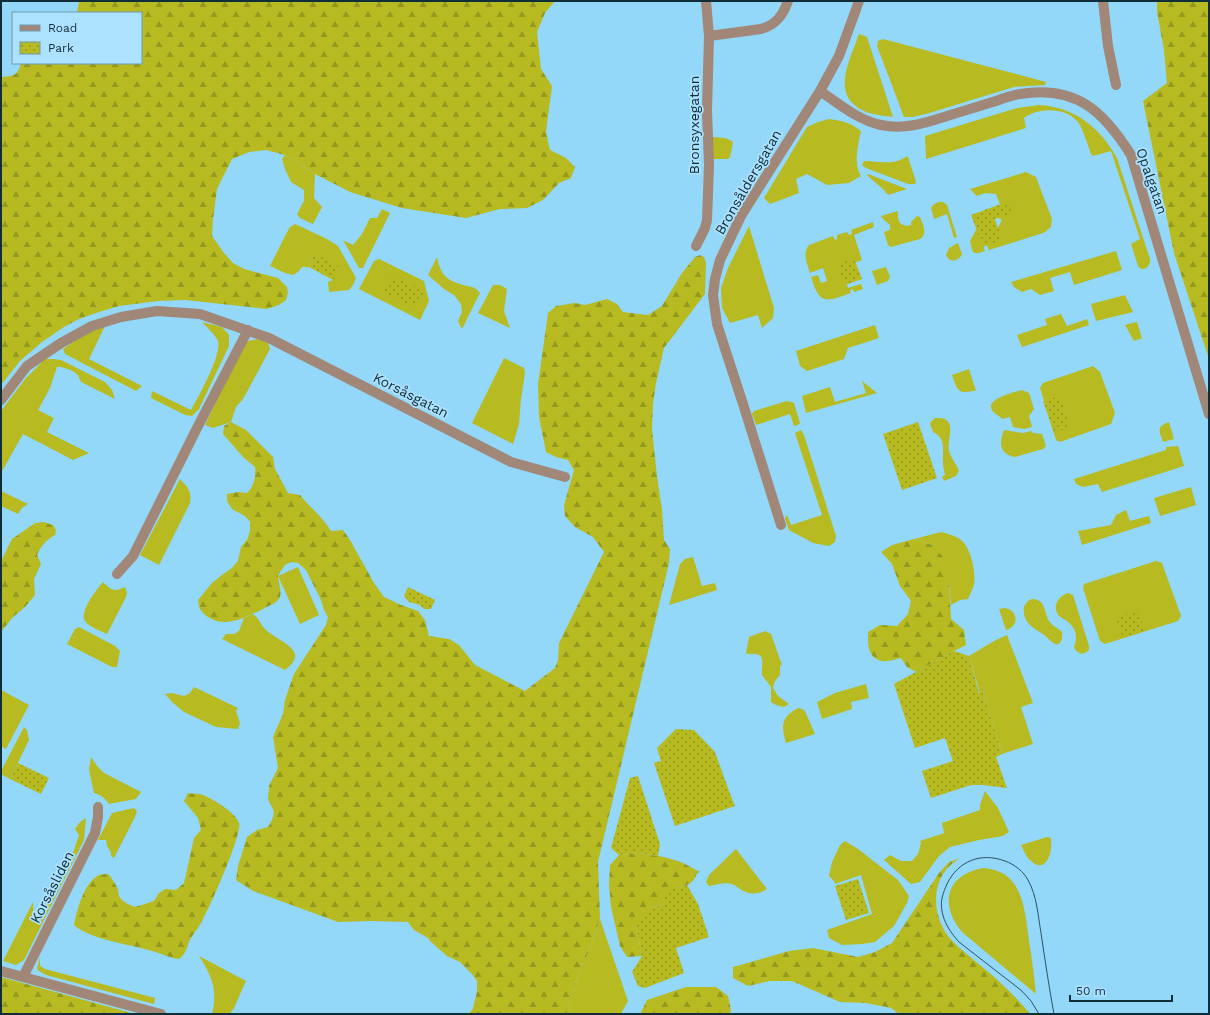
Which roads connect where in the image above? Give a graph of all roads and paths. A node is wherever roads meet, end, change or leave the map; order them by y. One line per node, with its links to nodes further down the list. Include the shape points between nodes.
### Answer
1 (706, 1): 5 (street, Bronsyxegatan)
2 (788, 1): 5 (street, via 781,17 769,27)
3 (859, 1): 7 (street, Bronsåldersgatan, via 839,56)
4 (1103, 1): 6 (street)
5 (709, 36): 8 (street, Bronsyxegatan, via 707,220)
6 (1116, 85)
7 (820, 91): 11 (street, Opalgatan, via 851,112 881,125 920,125 1019,94 1047,92 1079,101 1098,113 1119,136 1131,155); 13 (street, Bronsåldersgatan, via 741,216 720,260 713,295 717,324)
8 (696, 246)
9 (248, 330): 10 (street, Korsåsgatan, via 200,314 157,311 121,318 87,328 49,350 27,366); 12 (street, Korsåsgatan, via 269,338 511,462); 14 (street, via 133,556)
10 (1, 400)
11 (1209, 414)
12 (565, 477)
13 (781, 525)
14 (117, 574)
15 (98, 808): 17 (street, Korsåsliden, via 95,833)
16 (1, 970): 17 (street)
17 (23, 977): 18 (street)
18 (162, 1014)

